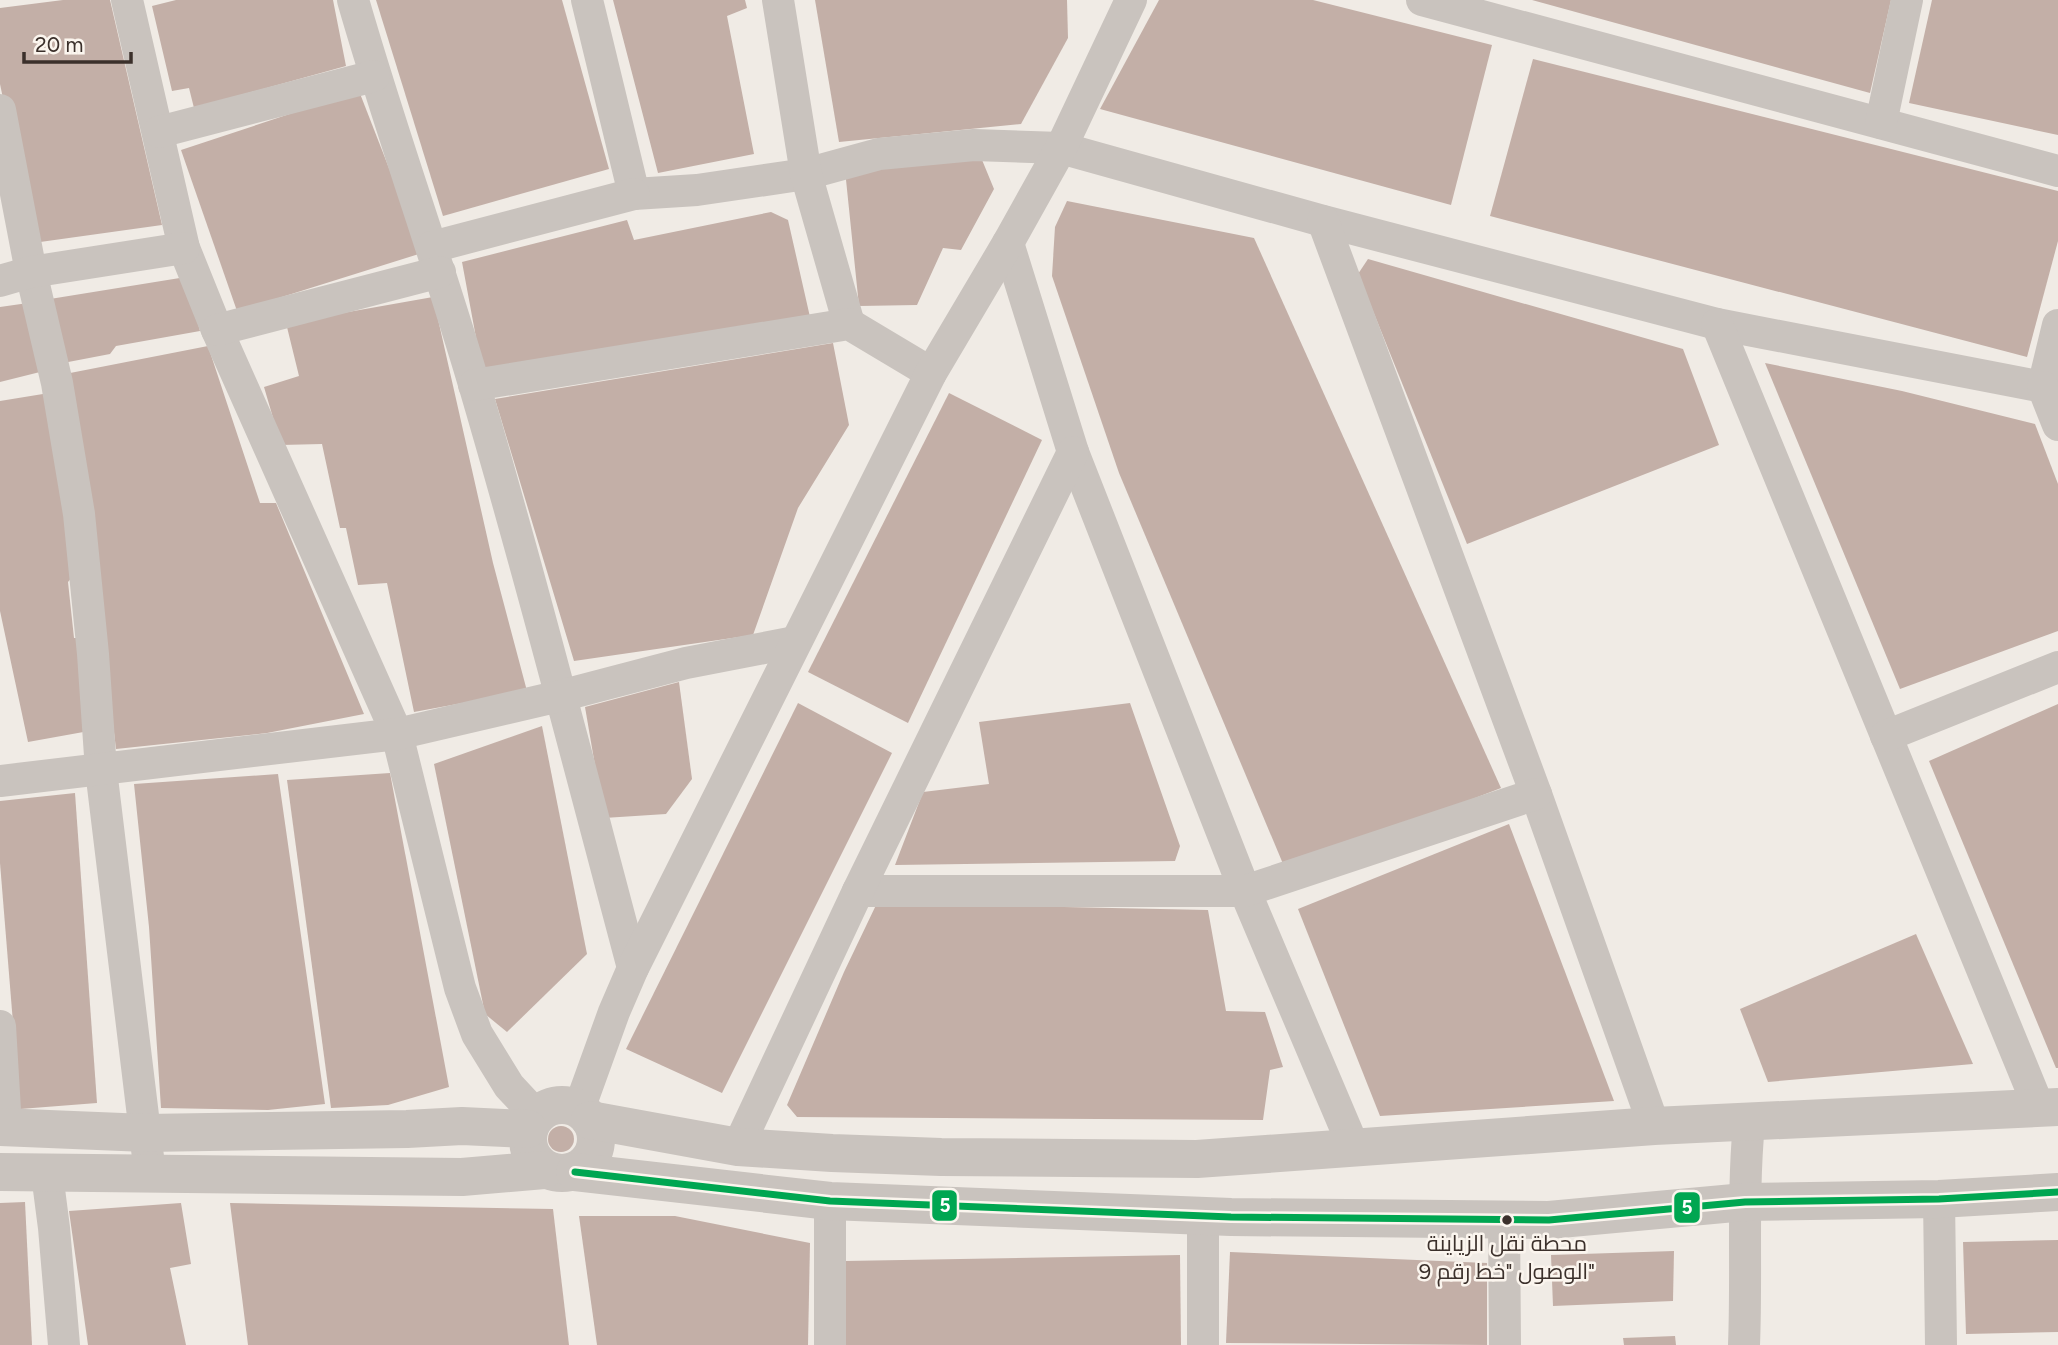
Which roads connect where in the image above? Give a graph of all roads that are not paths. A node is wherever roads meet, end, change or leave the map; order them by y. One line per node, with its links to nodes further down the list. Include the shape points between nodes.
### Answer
1 (127, 0): 12 (street)
2 (353, 0): 9 (street)
3 (587, 0): 16 (street)
4 (778, 0): 15 (street)
5 (1131, 0): 13 (street)
6 (1422, 0): 8 (street)
7 (1907, 0): 11 (street)
8 (1516, 12): 11 (street)
9 (374, 76): 12 (street); 20 (street)
10 (0, 110): 21 (street)
11 (1881, 123): 14 (street)
12 (159, 132): 19 (street)
13 (1061, 148): 15 (street, via 974,145 879,154); 17 (street); 18 (street)
14 (2058, 171)
15 (806, 174): 16 (street); 23 (street)
16 (635, 194): 20 (street)
17 (1323, 221): 24 (street); 39 (street)
18 (1008, 243): 27 (street); 31 (street)
19 (184, 248): 21 (street); 26 (street)
20 (436, 259): 26 (street); 28 (street)
21 (31, 272): 22 (street); 37 (street, via 57,383 79,513)
22 (0, 281)
23 (849, 324): 27 (street); 28 (street)
24 (1717, 324): 29 (street); 36 (street)
25 (2058, 325): 29 (street)
26 (217, 330): 35 (street)
27 (931, 373): 32 (street)
28 (474, 385): 34 (street)
29 (2051, 389): 30 (street)
30 (2058, 425)
31 (1073, 452): 40 (street); 41 (street)
32 (795, 642): 34 (street, via 686,663); 42 (street)
33 (2058, 667): 36 (street)
34 (560, 696): 35 (street); 42 (street)
35 (397, 734): 37 (street); 46 (street, via 460,988 489,1057)
36 (1886, 736): 44 (street)
37 (100, 770): 38 (street); 50 (street)
38 (0, 781)
39 (1536, 794): 41 (street); 48 (street)
40 (858, 891): 41 (street); 51 (street)
41 (1245, 891): 52 (street)
42 (633, 968): 45 (street, via 614,1012)
43 (0, 1026): 49 (street)
44 (2048, 1108): 47 (street)
45 (585, 1114): 46 (street, via 565,1105 549,1107); 51 (street); 53 (street, via 597,1134 595,1150 587,1163)
46 (532, 1122): 50 (street); 53 (street, via 527,1145 533,1159)
47 (1749, 1123): 48 (street); 60 (street)
48 (1654, 1126): 52 (street)
49 (3, 1127): 50 (street)
50 (146, 1133): 56 (street)
51 (738, 1147): 52 (street, via 927,1157 1197,1159)
52 (1354, 1148)
53 (560, 1171): 56 (street, via 462,1177); 59 (street)
54 (0, 1172): 55 (street)
55 (47, 1174): 56 (street); 63 (street)
56 (150, 1174)
57 (2058, 1192): 58 (street)
58 (1939, 1199): 60 (street); 68 (street)
59 (830, 1201): 61 (street); 64 (street)
60 (1745, 1202): 62 (street, via 1549,1220); 67 (street)
61 (1203, 1216): 62 (street); 65 (street)
62 (1504, 1219): 66 (street)
63 (64, 1345)
64 (830, 1345)
65 (1203, 1345)
66 (1505, 1345)
67 (1744, 1345)
68 (1941, 1345)

